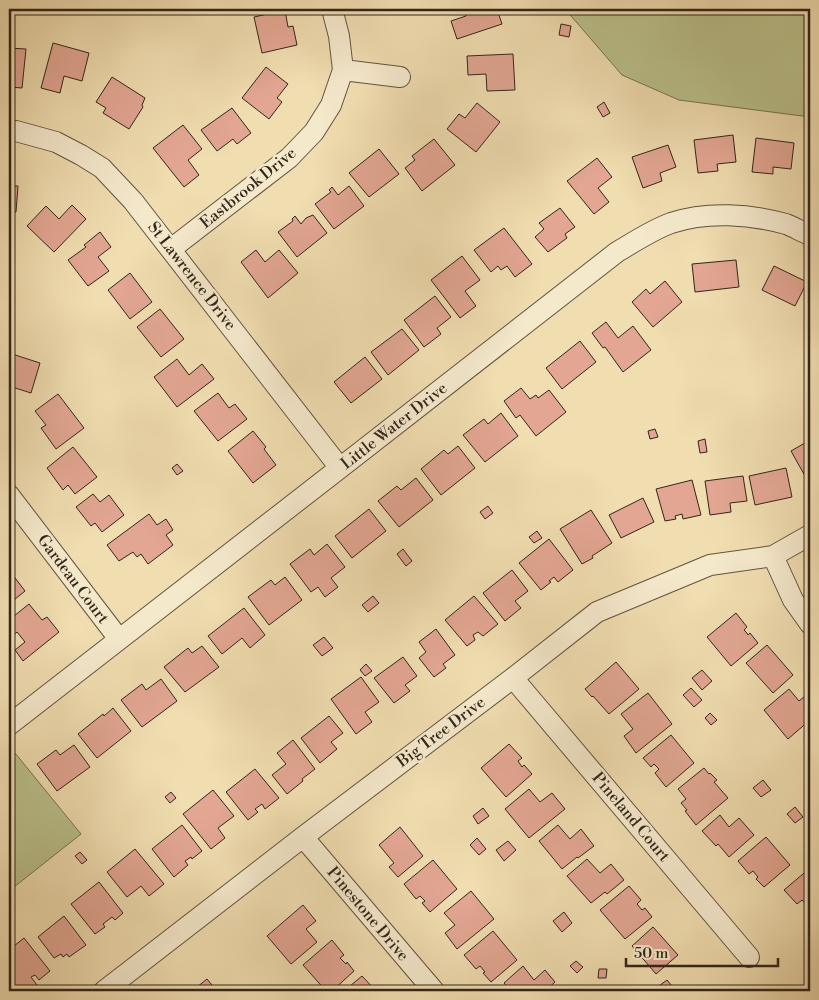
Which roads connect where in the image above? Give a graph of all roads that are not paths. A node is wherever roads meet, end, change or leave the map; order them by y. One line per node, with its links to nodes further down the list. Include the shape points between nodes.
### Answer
1 (332, 9): 2 (street, Eastbrook Drive)
2 (343, 70): 3 (street); 6 (street, Eastbrook Drive, via 331,104 314,132 290,158)
3 (400, 77)
4 (9, 131): 6 (street, St Lawrence Drive, via 16,130 56,142 102,168)
5 (810, 235): 7 (street, Little Water Drive, via 759,218 725,215 671,223 644,236 616,252)
6 (172, 249): 7 (street, St Lawrence Drive)
7 (340, 468): 12 (street, Little Water Drive)
8 (9, 495): 12 (street, Gardeau Court)
9 (810, 535): 10 (street, Big Tree Drive)
10 (773, 556): 11 (street, via 793,600); 13 (street, Big Tree Drive, via 710,565 597,612)
11 (810, 624)
12 (118, 639): 14 (street, Little Water Drive)
13 (513, 678): 15 (street, Big Tree Drive); 16 (street, Pineland Court)
14 (9, 725)
15 (303, 837): 17 (street, Big Tree Drive); 18 (street, Pinestone Drive)
16 (749, 957)
17 (104, 991)
18 (434, 991)

